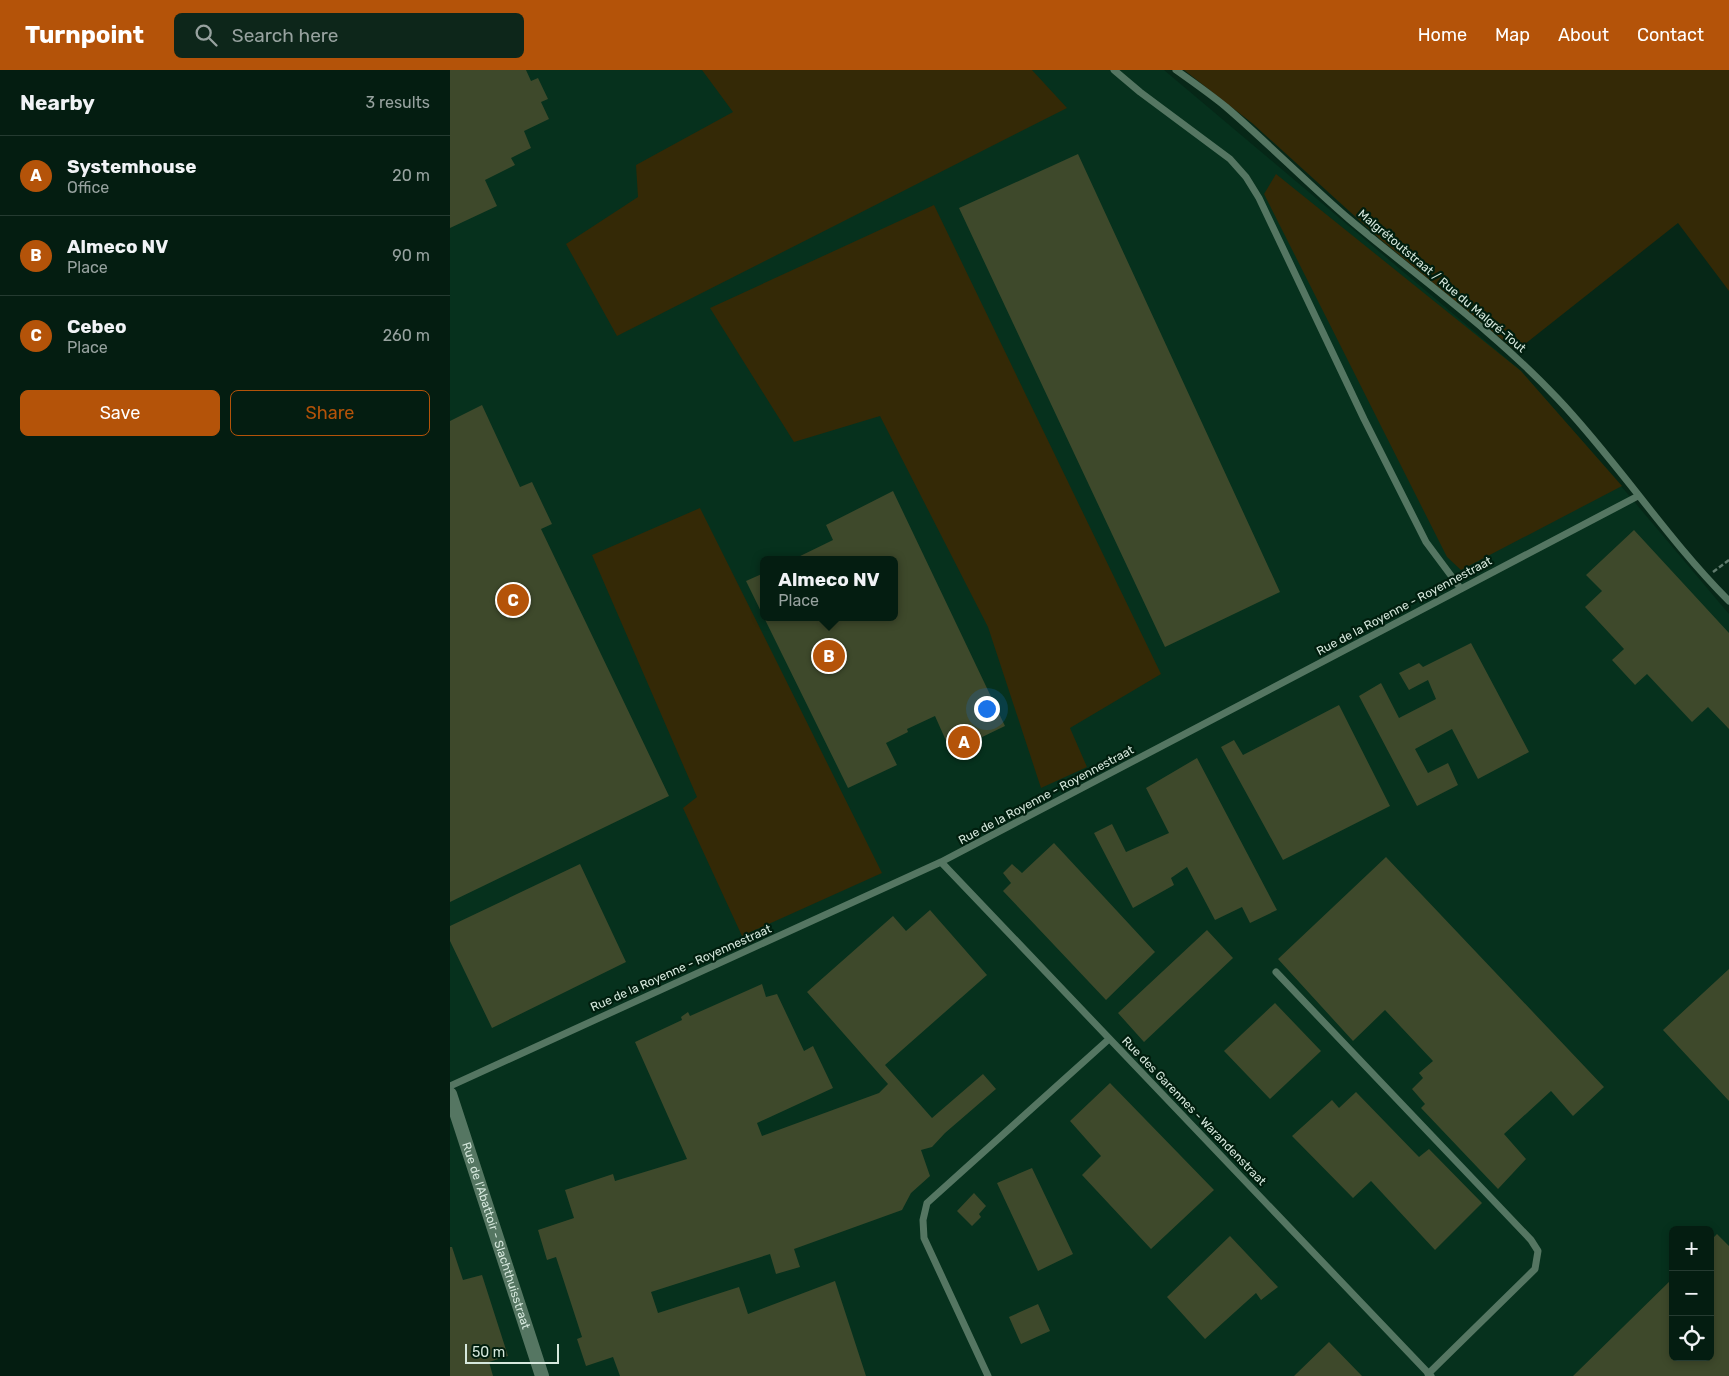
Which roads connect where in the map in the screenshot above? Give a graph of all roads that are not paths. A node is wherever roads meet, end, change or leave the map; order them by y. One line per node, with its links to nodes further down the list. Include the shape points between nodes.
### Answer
1 (1114, 70): 4 (lane, via 1230,159 1246,177 1426,542)
2 (1176, 70): 3 (lane, Malgrétoutstraat / Rue du Malgré-Tout, via 1225,107 1339,210 1494,337 1595,439)
3 (1638, 496): 4 (lane, Rue de la Royenne - Royennestraat); 5 (lane, Malgrétoutstraat / Rue du Malgré-Tout)
4 (1461, 589): 6 (lane, Rue de la Royenne - Royennestraat)
5 (1729, 601)
6 (942, 862): 8 (lane, Rue des Garennes - Warandenstraat); 9 (lane, Rue de la Royenne - Royennestraat)
7 (1276, 972): 11 (lane, via 1538,1251 1535,1269)
8 (1109, 1039): 11 (lane, Rue des Garennes - Warandenstraat); 13 (lane, via 927,1203 923,1220 924,1238)
9 (450, 1086)
10 (450, 1094): 12 (street, Rue de l'Abattoir - Slachthuisstraat)
11 (1429, 1375)
12 (542, 1376)
13 (988, 1376)

